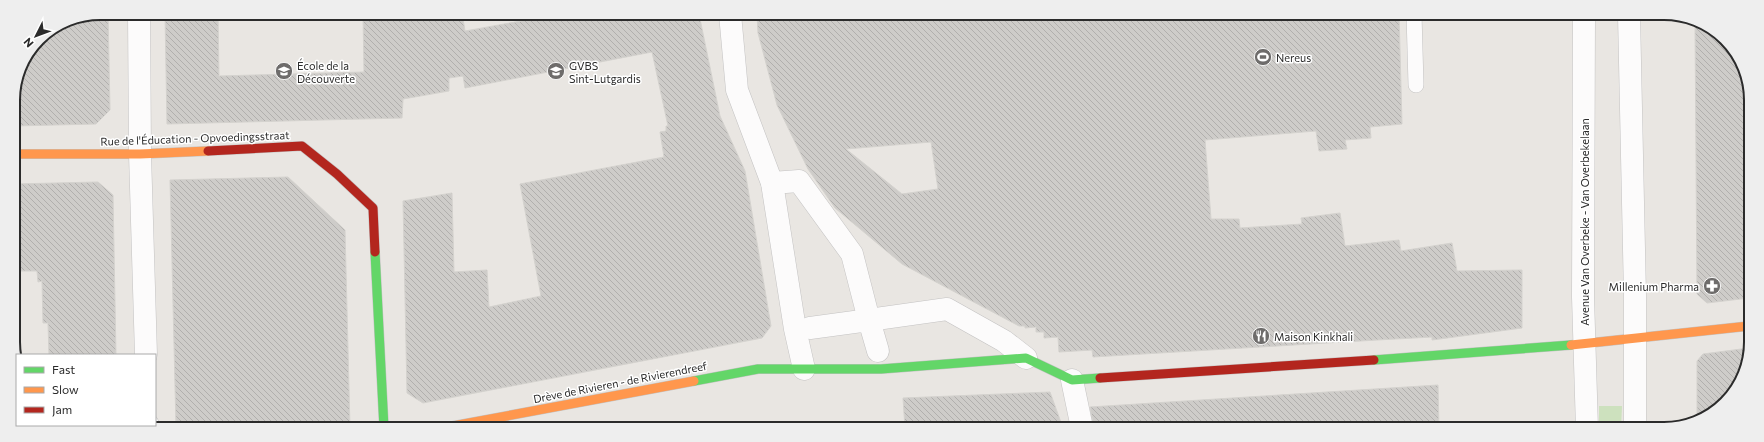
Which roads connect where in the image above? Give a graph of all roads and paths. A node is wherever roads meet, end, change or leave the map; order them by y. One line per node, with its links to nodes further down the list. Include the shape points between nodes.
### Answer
1 (139, 20): 8 (street)
2 (730, 20): 9 (street, via 736,90)
3 (1414, 20): 6 (lane)
4 (1584, 20): 14 (street, Avenue Van Overbeke - Van Overbekelaan)
5 (1629, 20): 13 (street)
6 (1416, 85)
7 (20, 154): 8 (street, Rue de l'Éducation - Opvoedingsstraat)
8 (140, 154): 16 (street); 20 (street, Rue de l'Éducation - Opvoedingsstraat, via 302,146 373,208)
9 (772, 183): 10 (street, via 798,181 852,254); 18 (street, via 795,329)
10 (869, 320): 12 (street); 15 (street); 17 (street, via 947,309 1004,341)
11 (1744, 327): 13 (street)
12 (810, 328)
13 (1635, 339): 14 (street); 24 (street)
14 (1585, 344): 19 (street); 23 (street, Avenue Van Overbeke - Van Overbekelaan)
15 (878, 351)
16 (146, 354)
17 (1026, 358): 18 (street, Drève de Rivieren - de Rivierendreef, via 881,369); 19 (street)
18 (804, 369): 21 (street, Drève de Rivieren - de Rivierendreef, via 758,369)
19 (1072, 380): 22 (street)
20 (384, 422)
21 (474, 422)
22 (1081, 422)
23 (1588, 422)
24 (1635, 422)

